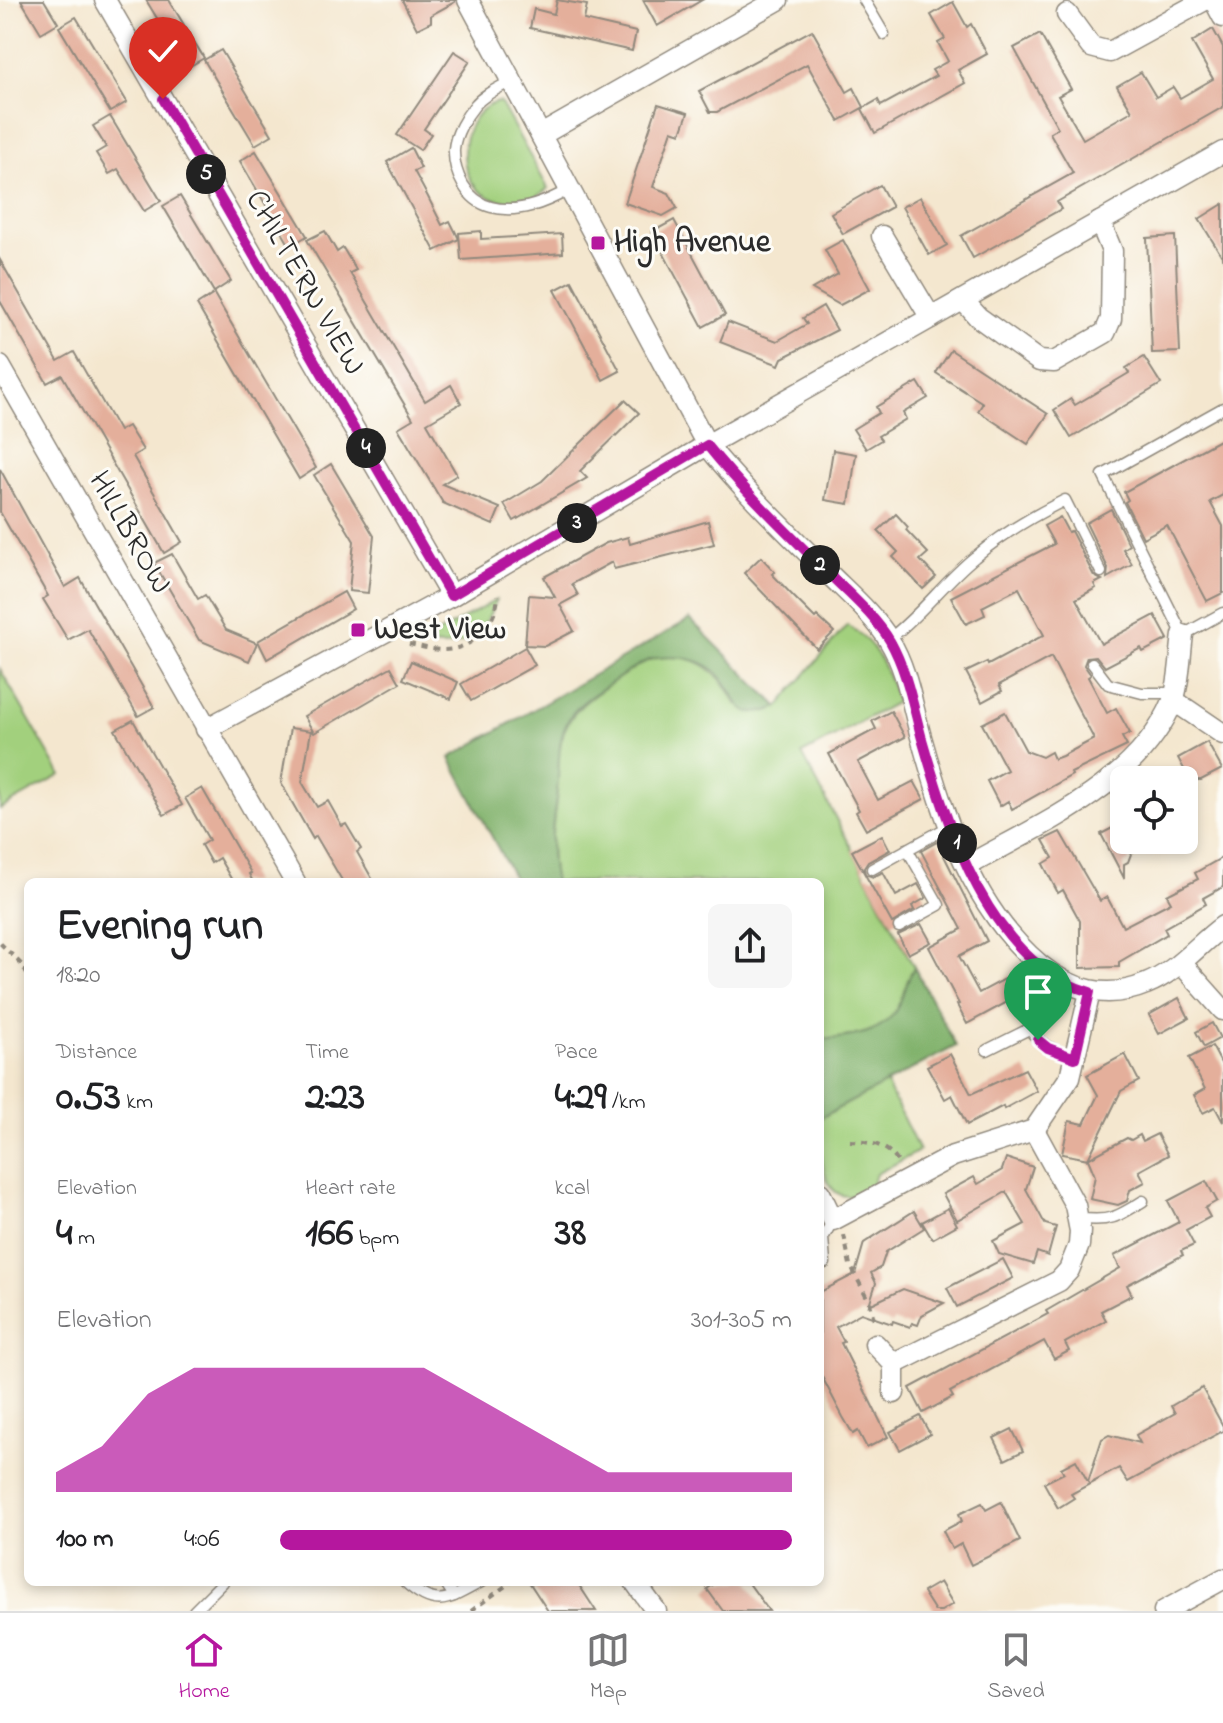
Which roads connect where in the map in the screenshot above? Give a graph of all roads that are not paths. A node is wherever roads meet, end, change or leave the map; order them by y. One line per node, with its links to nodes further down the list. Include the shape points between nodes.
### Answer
1 (105, 0): 22 (street, CHILTERN VIEW)
2 (468, 0): 10 (street)
3 (778, 0): 11 (street)
4 (864, 0): 9 (lane)
5 (1205, 0): 7 (street, via 1110,52 1091,47)
6 (1214, 0): 8 (street)
7 (1067, 14)
8 (1223, 17)
9 (884, 34)
10 (511, 81): 11 (street); 13 (lane, via 476,103 459,131 454,148 464,187 492,207 521,209)
11 (541, 135): 13 (street)
12 (1223, 152): 14 (street)
13 (568, 190): 20 (street)
14 (1100, 222): 16 (street); 16 (street, via 1112,251 1111,319 1105,333 1054,362 1039,361)
15 (882, 236): 17 (street)
16 (963, 300): 17 (street)
17 (931, 318): 20 (street)
18 (0, 366): 28 (street, HILLBROW)
19 (1223, 408): 24 (lane, via 1103,475)
20 (707, 445): 22 (street); 25 (street)
21 (1101, 572): 25 (lane, via 1065,500 975,557 918,617)
22 (451, 596): 28 (street)
23 (1223, 613): 24 (lane)
24 (1183, 635): 27 (street)
25 (889, 639): 30 (street, via 907,681)
26 (1092, 663): 27 (lane, via 1108,684)
27 (1174, 697): 29 (street); 32 (street, via 1151,738 1108,785)
28 (206, 729): 34 (street, HILLBROW)
29 (1223, 734)
30 (950, 826): 31 (lane); 32 (street)
31 (907, 849): 33 (lane); 36 (lane, via 939,905)
32 (967, 866): 38 (street, via 996,918 1030,956 1072,987)
33 (872, 869)
34 (293, 878)
35 (1223, 926): 37 (street)
36 (899, 927)
37 (1181, 963): 38 (street, via 1130,990); 39 (street)
38 (1090, 992): 41 (street)
39 (1223, 1010)
40 (987, 1050): 41 (lane, via 1029,1029 1048,1048)
41 (1075, 1058): 42 (street, via 1070,1077)
42 (1034, 1130): 45 (street); 46 (street, via 953,1156)
43 (824, 1201): 46 (street)
44 (1143, 1201): 45 (lane, via 1114,1219)
45 (1078, 1218): 51 (street, via 1076,1258 1059,1281)
46 (833, 1220): 47 (lane)
47 (824, 1236)
48 (824, 1250): 49 (lane)
49 (825, 1263)
50 (875, 1344): 51 (street)
51 (894, 1364): 52 (street)
52 (894, 1393)
53 (1223, 1579): 62 (street)
54 (219, 1586): 60 (lane)
55 (409, 1586): 59 (lane, via 422,1598)
56 (448, 1586): 59 (lane)
57 (473, 1586): 59 (lane)
58 (638, 1586): 61 (street)
59 (454, 1596)
60 (194, 1611)
61 (656, 1611)
62 (1164, 1611)

